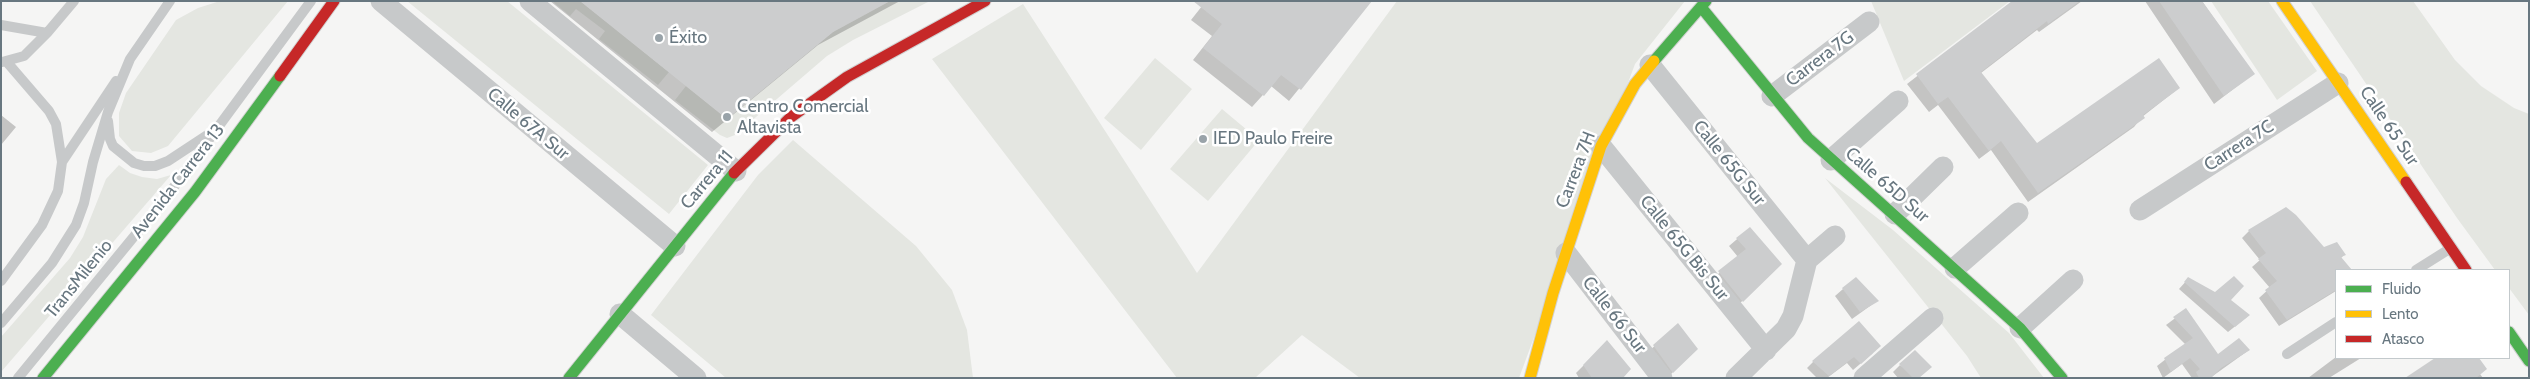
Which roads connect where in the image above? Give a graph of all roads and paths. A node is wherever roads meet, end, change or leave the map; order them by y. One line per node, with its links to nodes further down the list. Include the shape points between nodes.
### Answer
1 (74, 1): 12 (lane, TransMilenio)
2 (312, 1): 21 (lane, TransMilenio)
3 (334, 1): 17 (street, Avenida Carrera 13)
4 (381, 1): 31 (street, Calle 67A Sur)
5 (530, 1): 26 (street)
6 (986, 1): 26 (street, Carrera 11, via 847,77 791,117)
7 (2282, 1): 16 (street, Calle 65 Sur)
8 (170, 2): 13 (lane, TransMilenio)
9 (1704, 4): 15 (street, Carrera 7H); 18 (street, Calle 65D Sur)
10 (1869, 22): 18 (street, Carrera 7G)
11 (1, 24): 12 (lane)
12 (46, 33): 14 (lane, TransMilenio, via 24,56)
13 (130, 59): 20 (lane, TransMilenio); 24 (lane, TransMilenio)
14 (4, 62): 24 (lane, TransMilenio, via 49,111 56,124)
15 (1650, 65): 22 (street, Carrera 7H, via 1626,98); 34 (street, Calle 65G Sur)
16 (2338, 83): 27 (street, Carrera 7C); 32 (street, Calle 65 Sur)
17 (267, 94): 21 (lane, TransMilenio); 50 (street, Avenida Carrera 13, via 195,192)
18 (1772, 96): 23 (street, Calle 65D Sur)
19 (1898, 101): 23 (street)
20 (108, 112): 21 (lane, TransMilenio, via 110,139 114,146 134,163 144,166 168,161); 43 (lane, TransMilenio, via 76,225 52,263)
21 (218, 128): 49 (lane, TransMilenio, via 168,195)
22 (1601, 146): 33 (street, Carrera 7H); 46 (street, Calle 65G Bis Sur)
23 (1831, 160): 29 (street, Calle 65D Sur)
24 (62, 162): 39 (lane, TransMilenio, via 58,190 42,225)
25 (1943, 167): 29 (street)
26 (736, 171): 31 (street, Carrera 11)
27 (2140, 210)
28 (2018, 213): 35 (street)
29 (1895, 214): 35 (street, Calle 65D Sur)
30 (1835, 236): 34 (street)
31 (675, 246): 40 (street, Carrera 11)
32 (2451, 248): 36 (lane); 37 (street, Calle 65 Sur)
33 (1566, 253): 53 (street, Carrera 7H); 54 (street, Calle 66 Sur)
34 (1807, 260): 46 (street, via 1793,316 1786,329)
35 (1955, 268): 44 (street, Calle 65D Sur)
36 (2418, 269)
37 (2465, 269)
38 (2073, 280): 44 (street)
39 (1, 282)
40 (620, 314): 51 (street, Carrera 11); 52 (street)
41 (1933, 318): 56 (street)
42 (2335, 323): 47 (lane)
43 (1, 324)
44 (2020, 328): 57 (street, Calle 65D Sur)
45 (2510, 333): 48 (street)
46 (1766, 350): 55 (street)
47 (2287, 354)
48 (2529, 361)
49 (18, 378)
50 (44, 378)
51 (569, 378)
52 (696, 378)
53 (1530, 378)
54 (1662, 378)
55 (1736, 378)
56 (1864, 378)
57 (2062, 378)

